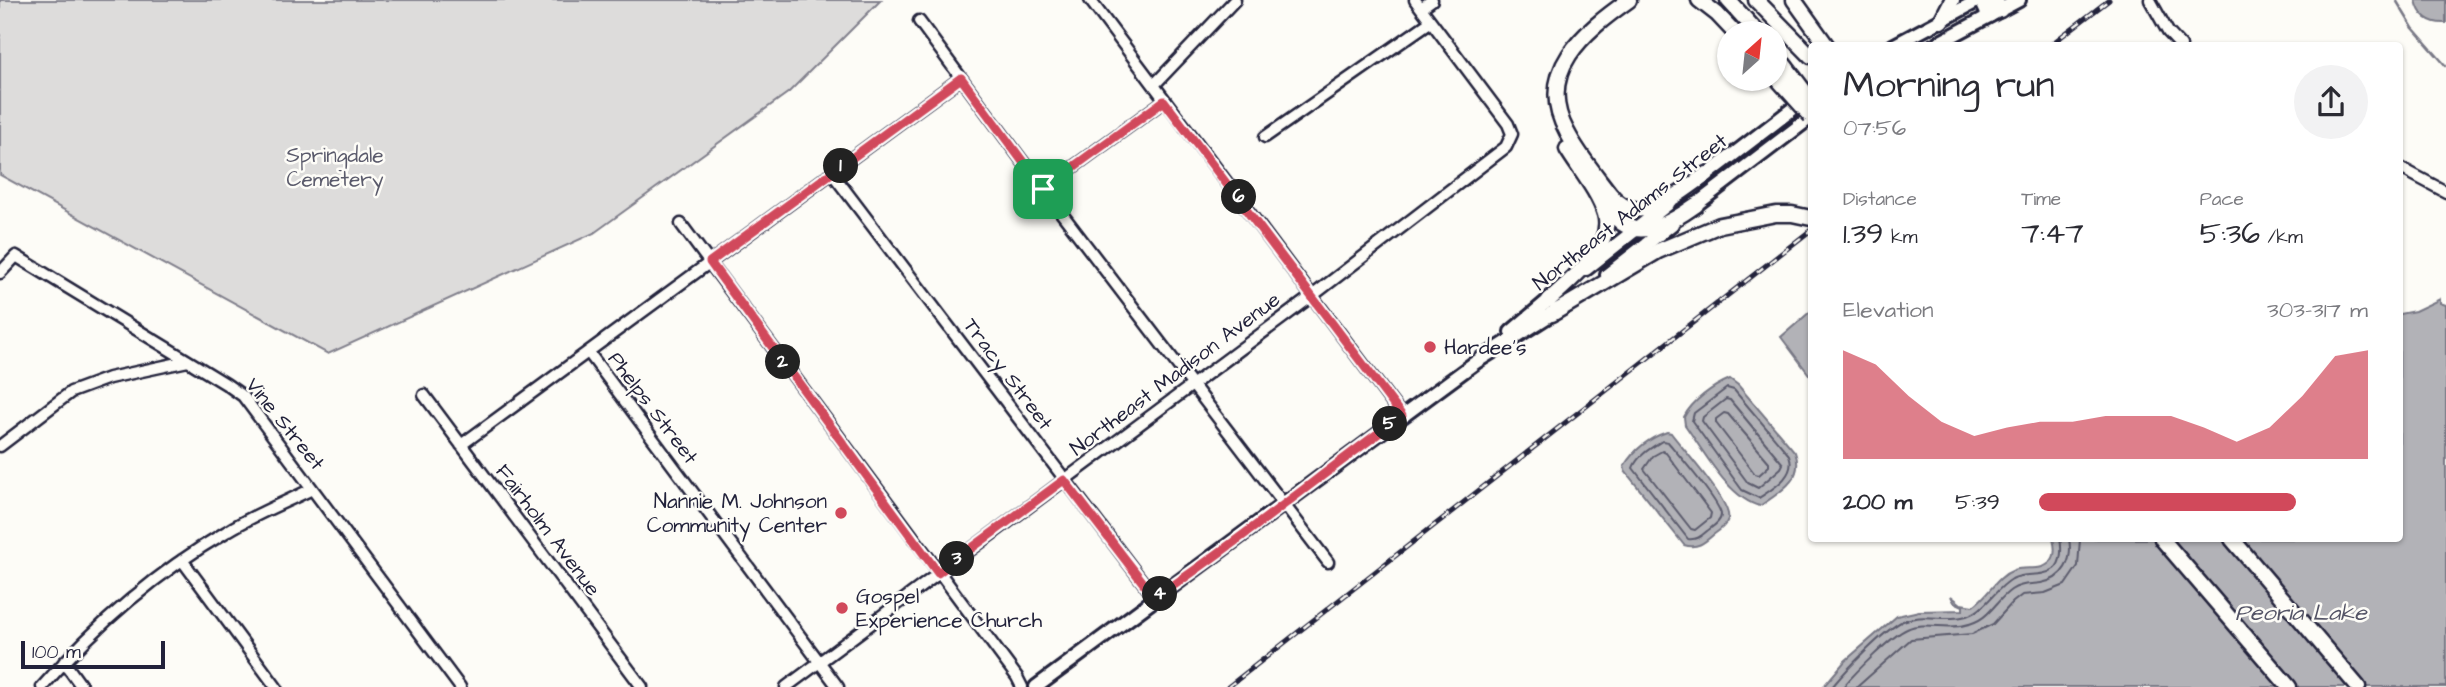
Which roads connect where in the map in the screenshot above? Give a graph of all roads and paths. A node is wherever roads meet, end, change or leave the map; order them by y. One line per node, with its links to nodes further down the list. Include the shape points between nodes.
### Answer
1 (1090, 0): 29 (street)
2 (1235, 0): 29 (street)
3 (1432, 0): 14 (street)
4 (1613, 0): 36 (highway, via 1567,40 1551,75 1550,113)
5 (1629, 0): 39 (highway, via 1586,33 1569,53 1558,89 1564,126 1610,194 1628,209 1655,206)
6 (1699, 0): 18 (highway)
7 (1728, 0): 19 (highway)
8 (1756, 0): 25 (highway)
9 (1794, 0): 21 (highway)
10 (1952, 0): 16 (highway)
11 (1980, 0): 15 (highway); 16 (main road)
12 (2019, 0): 15 (main road)
13 (2150, 0): 24 (street)
14 (1418, 4): 20 (street)
15 (1995, 8): 23 (main road)
16 (1941, 20): 22 (main road)
17 (919, 21): 27 (street)
18 (1724, 21)
19 (1747, 21)
20 (1430, 22): 35 (street); 48 (street, Northeast Madison Avenue, via 1512,134 1493,158)
21 (1824, 42)
22 (1900, 42)
23 (1940, 42)
24 (2177, 42)
25 (1808, 52)
26 (1787, 74): 30 (highway, bridge)
27 (961, 78): 38 (street); 40 (street)
28 (1787, 80): 33 (highway, bridge)
29 (1154, 86): 32 (street)
30 (1808, 95)
31 (1808, 100): 39 (main road, Northeast Adams Street)
32 (1164, 101): 40 (street); 48 (street)
33 (1808, 112)
34 (1808, 119): 42 (main road, Northeast Adams Street)
35 (1265, 136)
36 (1567, 149): 45 (highway, via 1617,219); 49 (highway, via 1599,202 1607,225 1593,257)
37 (2403, 169): 41 (street)
38 (832, 173): 46 (street); 57 (street, Tracy Street)
39 (1707, 174): 45 (main road, Northeast Adams Street)
40 (1043, 189): 52 (street)
41 (2446, 192)
42 (1696, 205): 45 (highway, via 1669,223); 49 (main road, Northeast Adams Street, via 1606,276)
43 (1808, 218): 49 (highway, via 1781,214 1724,223)
44 (681, 224): 46 (street)
45 (1637, 229): 49 (main road, Northeast Adams Street)
46 (710, 262): 50 (street); 64 (street)
47 (0, 273): 51 (street, Vine Street, via 16,256)
48 (1312, 296): 52 (street, Northeast Madison Avenue); 54 (street)
49 (1550, 307): 54 (main road, Northeast Adams Street)
50 (589, 353): 55 (street); 67 (street, Phelps Street)
51 (188, 361): 56 (street, via 108,378 71,392); 58 (street, Vine Street, via 243,396)
52 (1193, 385): 57 (street, Northeast Madison Avenue); 59 (street)
53 (424, 395): 55 (street, Fairholm Avenue)
54 (1402, 416): 59 (main road, Northeast Adams Street)
55 (461, 445): 72 (street, Fairholm Avenue)
56 (0, 446)
57 (1064, 480): 64 (street, Northeast Madison Avenue); 65 (street, Tracy Street)
58 (312, 488): 62 (street); 71 (street, Vine Street)
59 (1283, 503): 63 (street); 65 (main road, Northeast Adams Street)
60 (2165, 542): 77 (highway)
61 (2235, 542): 78 (highway)
62 (182, 560): 66 (street, via 120,608); 70 (street)
63 (1328, 562)
64 (938, 573): 67 (street, Northeast Madison Avenue); 75 (street)
65 (1155, 598): 76 (main road, Northeast Adams Street)
66 (64, 662): 68 (street); 69 (street)
67 (819, 662): 73 (street, Northeast Madison Avenue); 74 (street, Phelps Street)
68 (42, 687)
69 (82, 687)
70 (276, 687)
71 (460, 687)
72 (642, 687)
73 (786, 687)
74 (838, 687)
75 (1022, 687)
76 (1036, 687)
77 (2289, 687)
78 (2358, 687)

